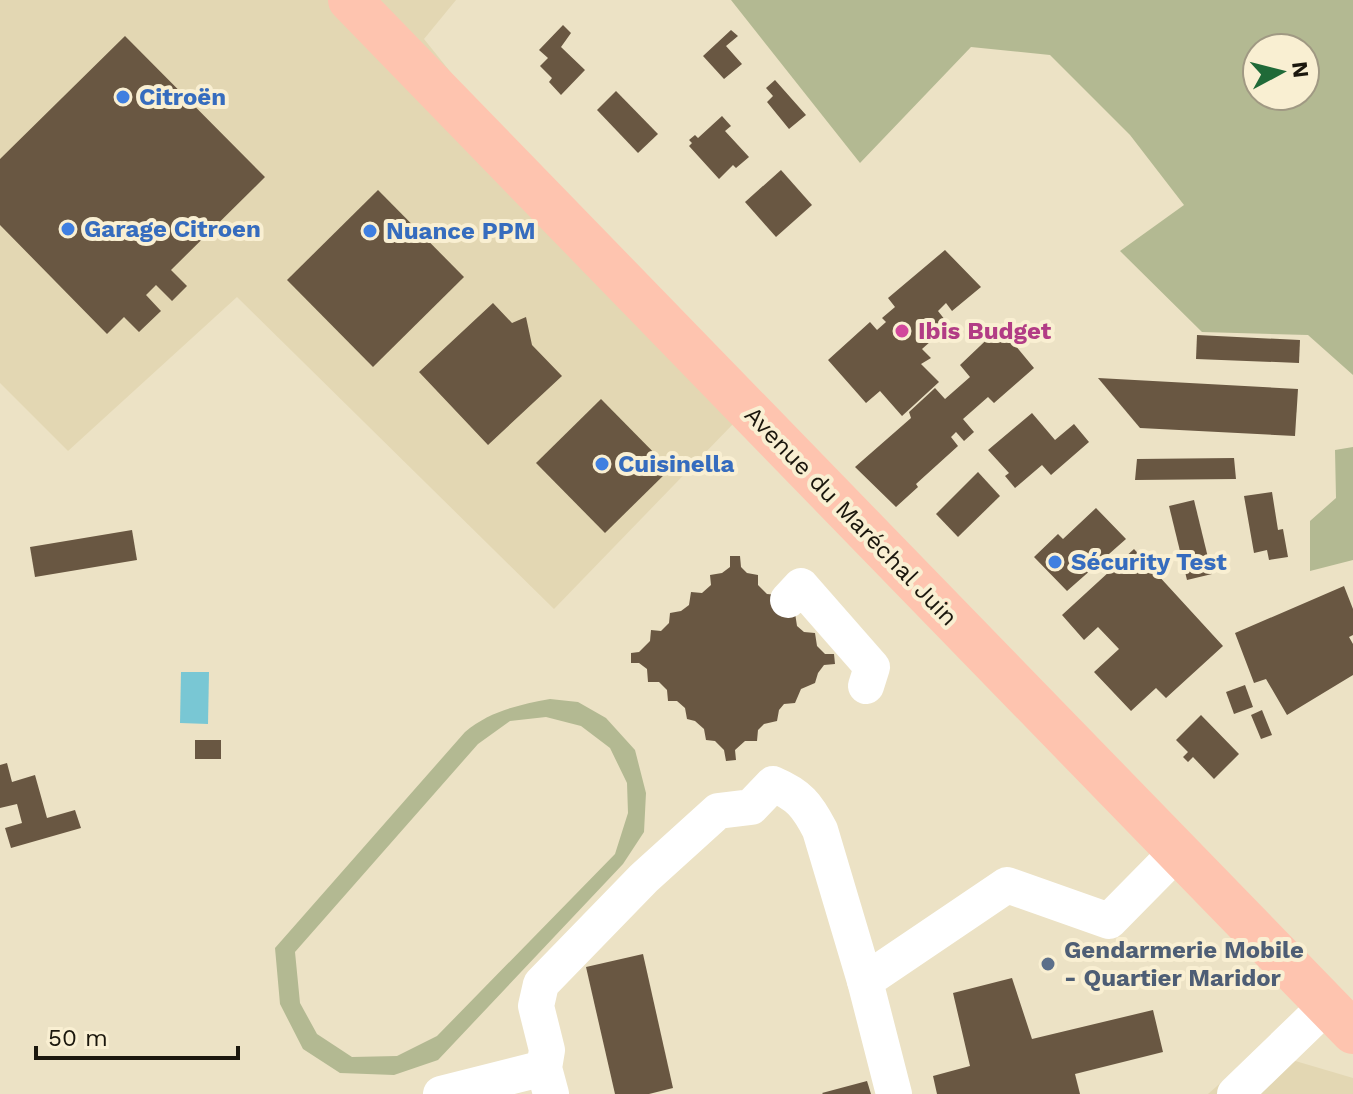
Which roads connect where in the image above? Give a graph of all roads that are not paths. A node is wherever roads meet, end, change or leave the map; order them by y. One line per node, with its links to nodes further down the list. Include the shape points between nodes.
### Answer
1 (358, 3): 4 (main road, Avenue du Maréchal Juin)
2 (788, 600): 3 (street, via 801,586 872,667)
3 (866, 686)
4 (1177, 852): 5 (street, via 1109,921 1007,885); 6 (main road, Avenue du Maréchal Juin)
5 (865, 981): 7 (street, via 820,830 793,792 773,784 751,807 718,811 541,984 536,1006); 9 (street)
6 (1340, 1018): 10 (street)
7 (548, 1081): 8 (street)
8 (441, 1094)
9 (894, 1094)
10 (1235, 1094)

